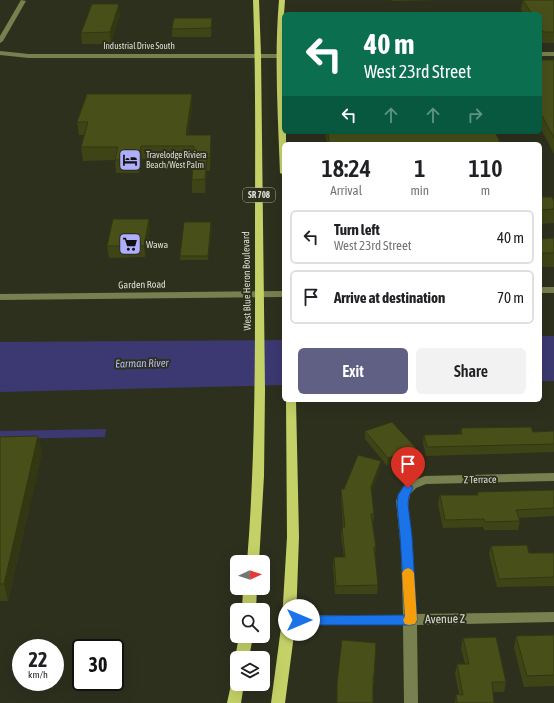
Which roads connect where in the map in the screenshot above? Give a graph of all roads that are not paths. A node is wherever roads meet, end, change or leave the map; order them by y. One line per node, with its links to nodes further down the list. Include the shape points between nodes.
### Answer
1 (256, 0): 8 (main road, West Blue Heron Boulevard / SR 708)
2 (282, 0): 9 (main road, via 279,21)
3 (23, 2): 4 (street)
4 (0, 41)
5 (0, 53): 8 (street, Industrial Drive South, via 29,56)
6 (542, 54): 7 (street)
7 (554, 54)
8 (258, 56): 9 (street, Industrial Drive South); 14 (main road, West Blue Heron Boulevard / SR 708)
9 (282, 57)
10 (542, 60): 11 (street)
11 (554, 60)
12 (542, 290): 13 (street)
13 (554, 290)
14 (261, 294): 15 (street, Garden Road); 16 (street, Garden Road); 19 (main road, West Blue Heron Boulevard / SR 708)
15 (282, 294)
16 (0, 297)
17 (291, 402): 21 (main road, via 293,537)
18 (554, 477): 22 (street, Z Terrace, via 425,480 408,488 402,504)
19 (253, 555)
20 (554, 617): 22 (street, Avenue Z)
21 (289, 620): 22 (street, Avenue Z); 25 (main road)
22 (411, 620): 26 (street)
23 (236, 691): 24 (main road)
24 (234, 703)
25 (278, 703)
26 (411, 703)

